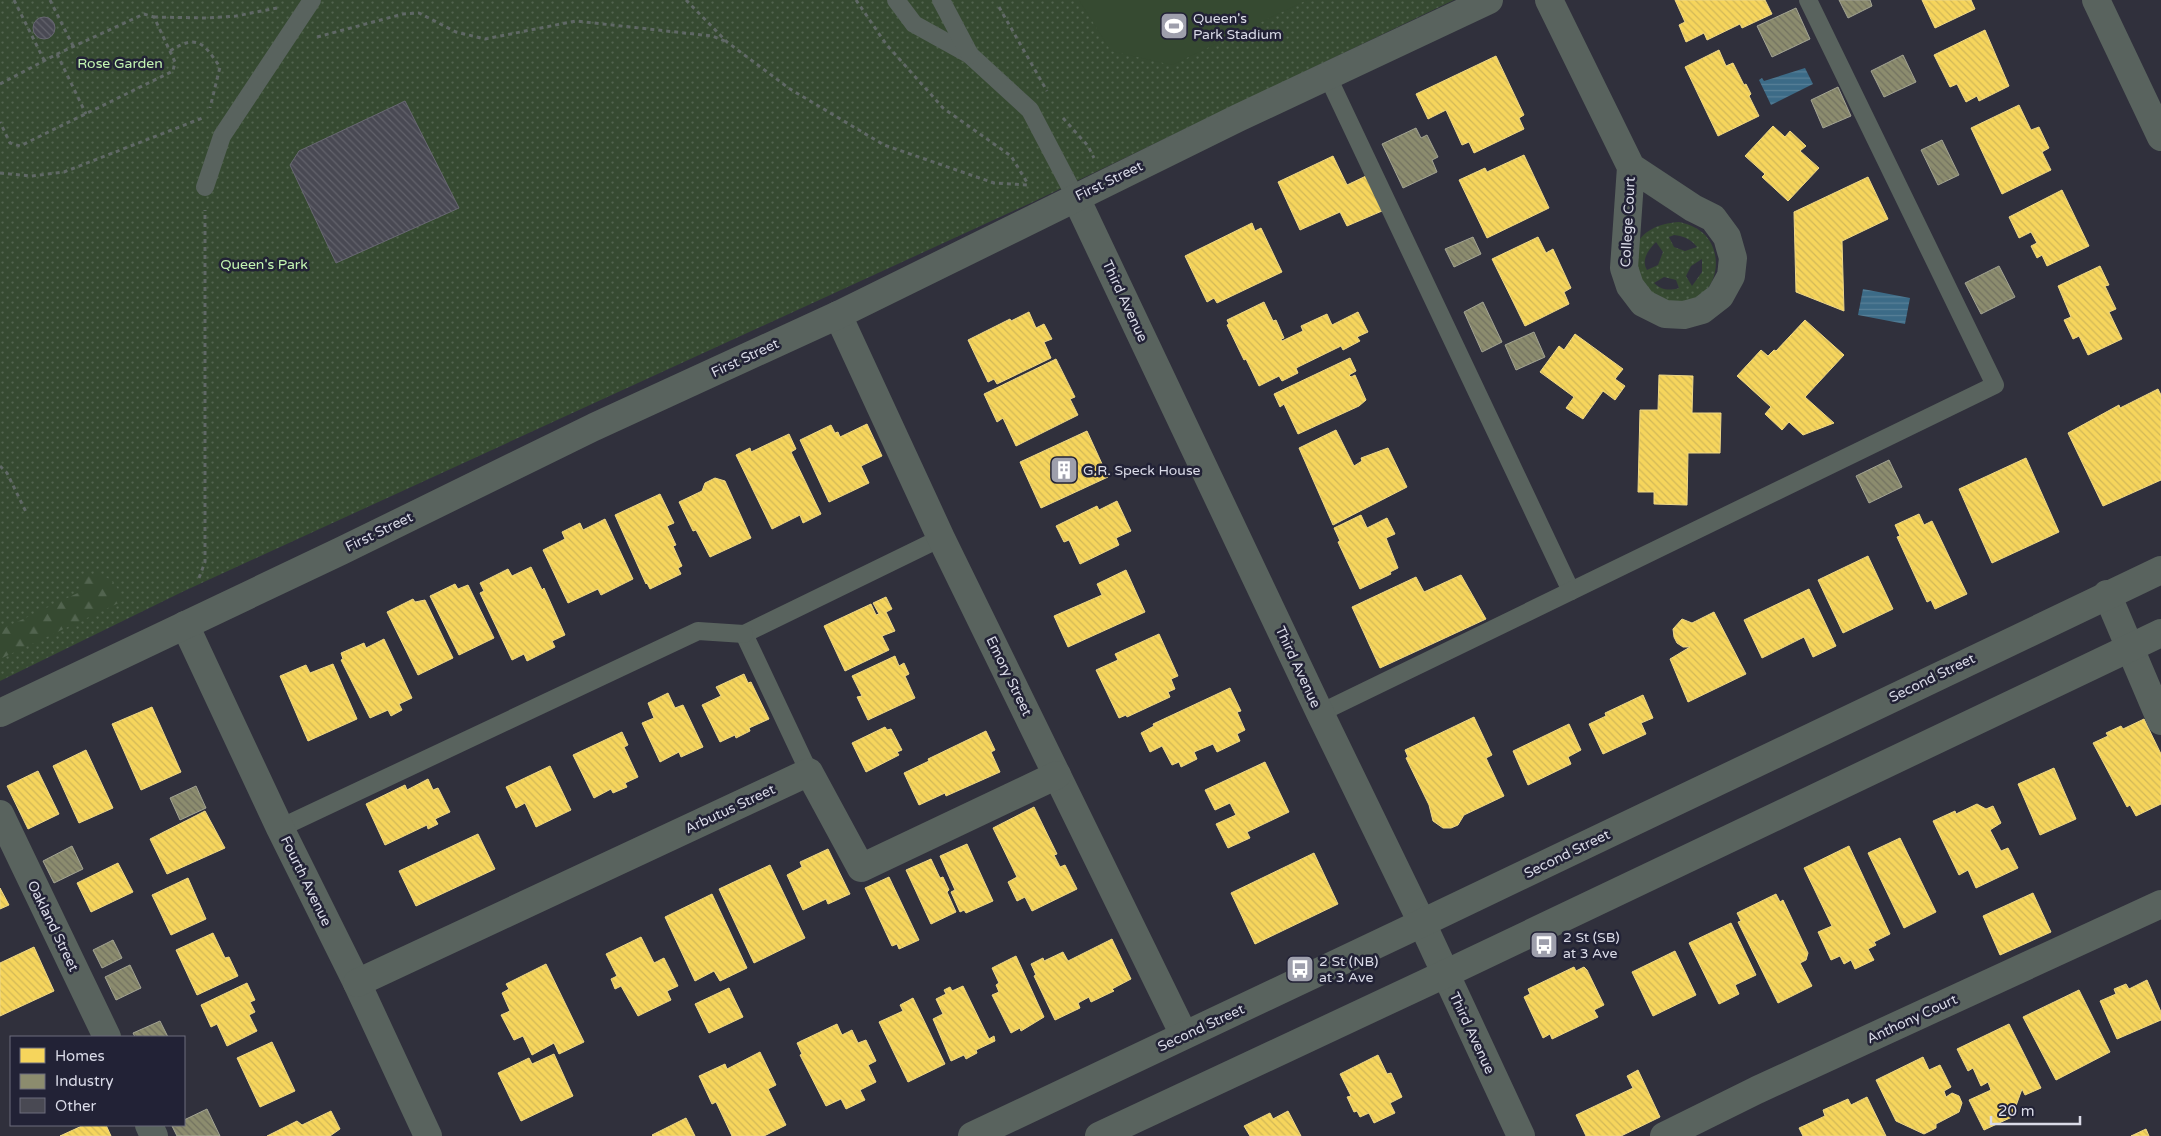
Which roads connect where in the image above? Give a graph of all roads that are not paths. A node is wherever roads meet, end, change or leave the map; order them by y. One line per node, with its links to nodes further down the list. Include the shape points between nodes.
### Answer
1 (312, 0): 12 (lane, via 222,136)
2 (896, 0): 8 (lane, via 914,24)
3 (941, 0): 8 (lane)
4 (1489, 0): 9 (street, First Street)
5 (1549, 0): 11 (street, College Court)
6 (1808, 0): 17 (lane, via 1995,385)
7 (2096, 0): 10 (street)
8 (970, 55): 13 (lane, via 1030,110)
9 (1327, 75): 13 (street, First Street); 17 (lane)
10 (2161, 137)
11 (1631, 167): 11 (street, College Court, via 1624,268 1630,286 1643,303 1665,314 1684,315 1702,310 1720,296 1731,276 1733,258 1727,237 1713,218)
12 (205, 187)
13 (1076, 198): 14 (street, First Street); 24 (street, Third Avenue)
14 (838, 315): 15 (street, Emory Street); 19 (street, First Street, via 594,427)
15 (941, 538): 21 (lane); 27 (street, Emory Street)
16 (2161, 570): 18 (street, Second Street)
17 (1571, 591): 24 (lane)
18 (2107, 594): 22 (street); 31 (street, Second Street)
19 (185, 625): 23 (street, First Street); 29 (street, Fourth Avenue)
20 (2161, 633): 22 (street)
21 (744, 634): 26 (lane); 29 (lane, via 698,631)
22 (2130, 648): 25 (street); 32 (street)
23 (0, 712)
24 (1320, 713): 31 (street, Third Avenue)
25 (2161, 721)
26 (808, 772): 27 (street, via 861,868); 33 (street, Arbutus Street)
27 (1057, 775): 34 (street, Emory Street)
28 (0, 814): 35 (street, Oakland Street)
29 (280, 828): 33 (street, Fourth Avenue)
30 (2161, 904): 40 (street, Anthony Court)
31 (1422, 923): 32 (street, Third Avenue); 34 (street, Second Street)
32 (1445, 974): 38 (street); 39 (street, Third Avenue)
33 (357, 983): 36 (street, Fourth Avenue)
34 (1184, 1035): 37 (street, Second Street)
35 (107, 1036)
36 (428, 1136)
37 (972, 1136)
38 (1099, 1136)
39 (1520, 1136)
40 (1664, 1136)

